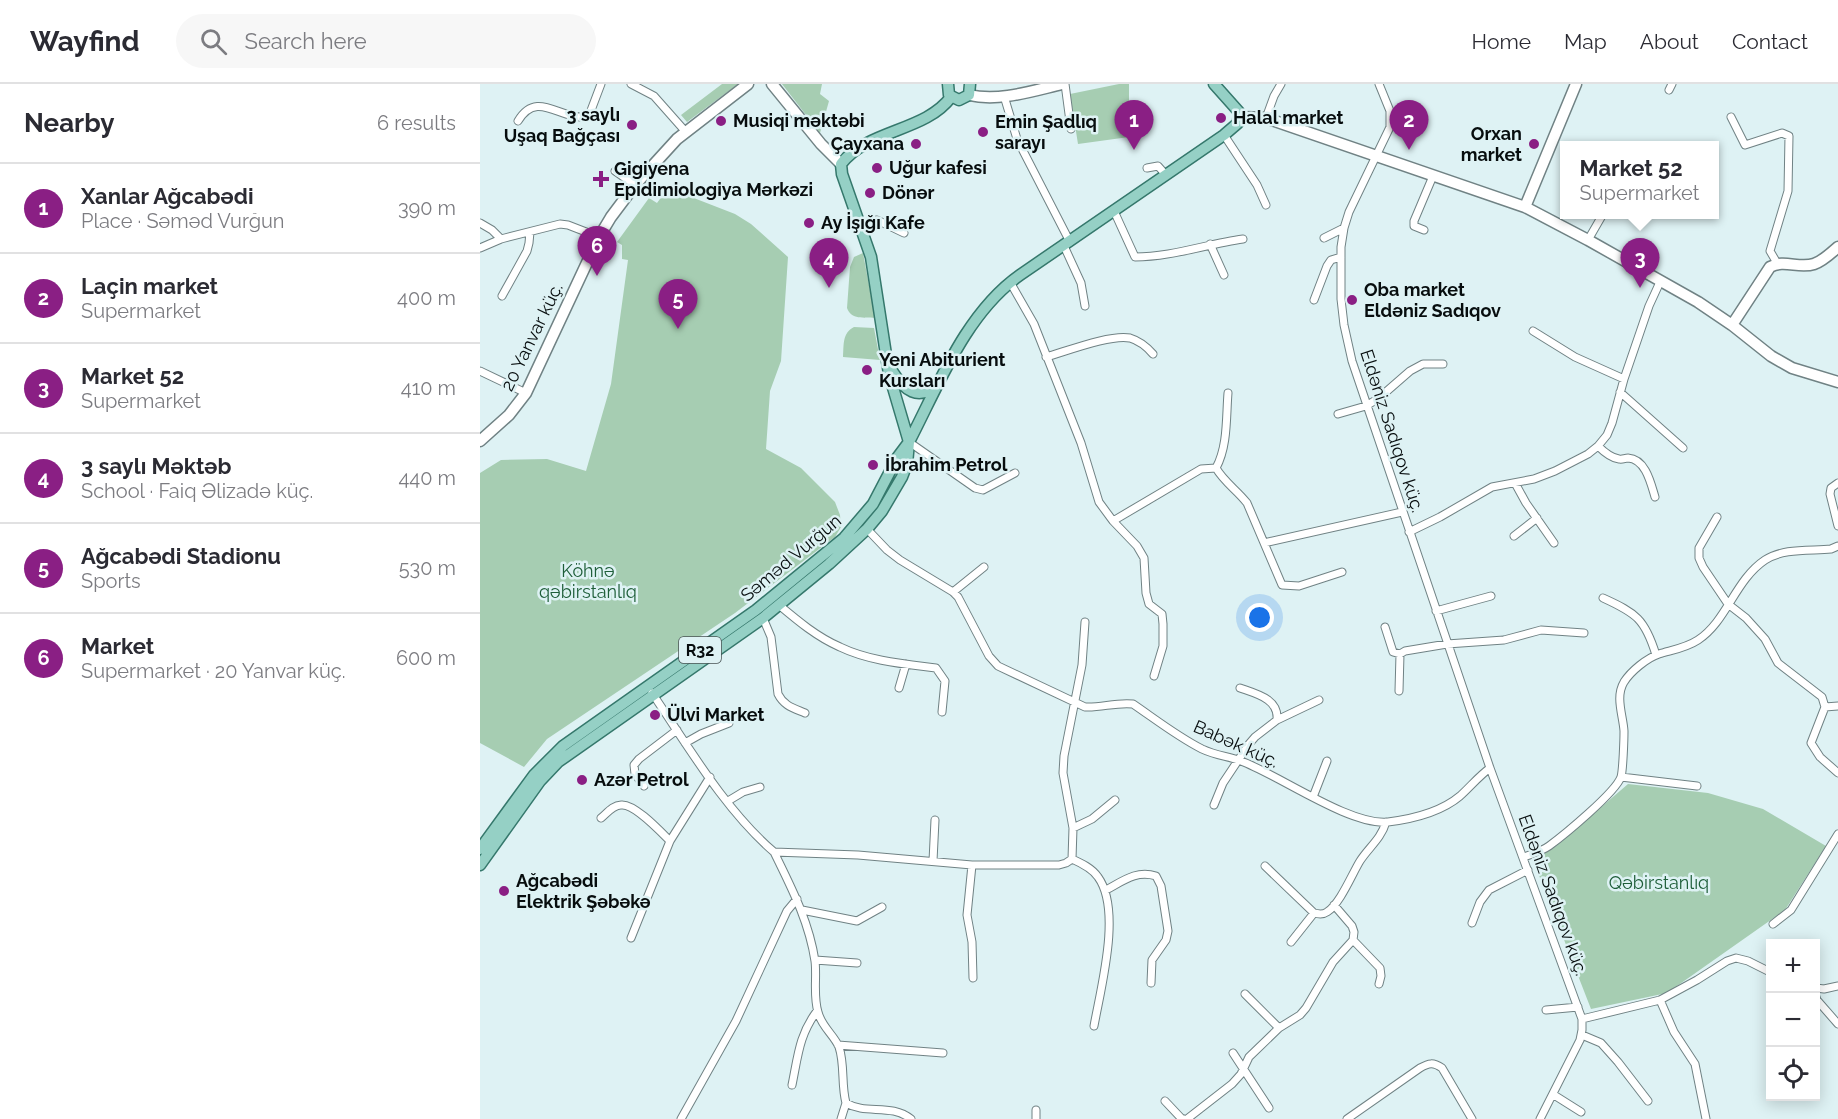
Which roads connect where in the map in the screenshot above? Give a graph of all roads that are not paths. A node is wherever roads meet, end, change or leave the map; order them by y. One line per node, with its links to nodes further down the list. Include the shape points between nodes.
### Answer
1 (601, 84): 17 (street, via 586,117 536,106 524,110)
2 (631, 84): 19 (street, via 654,96)
3 (748, 84): 19 (street, 20 Yanvar küç.)
4 (772, 84): 22 (street)
5 (948, 84): 13 (main road)
6 (1064, 84): 12 (street); 18 (street)
7 (1214, 84): 14 (main road)
8 (1281, 84): 16 (street)
9 (1379, 84): 21 (street, Eldəniz Sadıqov küç., via 1391,118)
10 (1576, 84): 29 (street)
11 (970, 90): 12 (street, via 989,98); 13 (main road, via 959,100)
12 (1004, 96): 43 (street, via 1017,138)
13 (951, 97): 22 (main road, via 937,112 858,149)
14 (1240, 117): 16 (street); 20 (main road, Səməd Vurğun)
15 (1731, 117): 48 (street, via 1745,145 1782,133 1789,136 1788,191 1770,250)
16 (1266, 118): 21 (street)
17 (518, 121)
18 (1071, 129)
19 (685, 131): 27 (street, 20 Yanvar küç.)
20 (1224, 135): 25 (main road, Səməd Vurğun); 28 (street)
21 (1376, 157): 26 (street); 34 (street, Eldəniz Sadıqov küç.)
22 (842, 164): 33 (main road)
23 (1148, 168): 25 (street, via 1158,166)
24 (615, 171): 27 (street)
25 (1166, 175): 30 (main road, Səməd Vurğun)
26 (1433, 176): 29 (street); 35 (street, via 1414,220 1414,226)
27 (635, 186): 38 (street, 20 Yanvar küç.)
28 (1266, 206)
29 (1525, 207): 42 (street)
30 (1114, 211): 43 (main road, Səməd Vurğun); 44 (street, via 1135,257)
31 (1600, 219): 42 (street)
32 (480, 223): 40 (street)
33 (860, 224): 37 (street, via 877,220); 59 (main road, via 875,275)
34 (1344, 228): 39 (street); 47 (street, Eldəniz Sadıqov küç.)
35 (1424, 230)
36 (530, 232): 38 (street, via 568,225); 40 (street); 52 (street, via 527,251)
37 (904, 233)
38 (598, 237): 66 (street, 20 Yanvar küç.)
39 (1324, 237)
40 (501, 239): 46 (street)
41 (1243, 239): 44 (street)
42 (1588, 240): 51 (street)
43 (1067, 244): 50 (main road, Səməd Vurğun); 54 (street, via 1081,283)
44 (1210, 244): 49 (street)
45 (1838, 247): 48 (street, via 1816,264)
46 (480, 248)
47 (1341, 257): 53 (street, via 1327,266); 68 (street, Eldəniz Sadıqov küç., via 1344,325)
48 (1777, 263): 55 (street, via 1765,272)
49 (1224, 275)
50 (1010, 282): 58 (street, via 1034,324); 63 (main road, Səməd Vurğun, via 966,335)
51 (1660, 282): 55 (street); 62 (street)
52 (502, 296)
53 (1314, 300)
54 (1084, 306)
55 (1732, 325): 64 (street, via 1792,368)
56 (1533, 331): 62 (street, via 1575,357)
57 (1153, 354): 58 (street, via 1145,345 1127,338 1106,339)
58 (1046, 357): 82 (street, via 1081,443 1099,501)
59 (887, 361): 63 (main road, via 899,382 911,392 926,393); 71 (main road)
60 (1443, 364): 68 (street, via 1424,364 1410,371)
61 (480, 371): 66 (street)
62 (1624, 379): 65 (street)
63 (941, 382): 71 (main road, Səməd Vurğun)
64 (1838, 382)
65 (1620, 392): 72 (street, via 1612,423); 73 (street)
66 (526, 393): 70 (street, 20 Yanvar küç.)
67 (1228, 393): 74 (street, via 1223,446)
68 (1366, 406): 69 (street); 79 (street, Eldəniz Sadıqov küç.)
69 (1338, 414)
70 (480, 441)
71 (909, 442): 75 (street, via 975,488 983,490); 84 (main road, Səməd Vurğun, via 902,477); 109 (main road, Səməd Vurğun / R32, via 873,504 844,538)
72 (1598, 446): 76 (street, via 1555,471); 78 (street, via 1614,458 1637,461 1649,476)
73 (1683, 448)
74 (1216, 468): 82 (street, via 1201,469); 87 (street, via 1247,503)
75 (1015, 472)
76 (1515, 483): 81 (street); 85 (street, via 1485,490)
77 (1838, 483): 83 (street, via 1830,494)
78 (1655, 497)
79 (1402, 512): 85 (street, Eldəniz Sadıqov küç.); 87 (street)
80 (1717, 517): 95 (street, via 1699,548 1698,558)
81 (1537, 518): 86 (street); 88 (street)
82 (1113, 521): 106 (street, via 1144,558 1149,604 1162,614 1163,646)
83 (1838, 526)
84 (867, 529): 92 (street, via 900,560); 96 (main road, Səməd Vurğun / R32)
85 (1409, 532): 97 (street, Eldəniz Sadıqov küç.)
86 (1514, 536)
87 (1264, 543): 91 (street, via 1282,585 1299,586)
88 (1554, 543)
89 (1838, 546): 95 (street, via 1787,552 1766,560 1745,579)
90 (984, 567): 92 (street)
91 (1342, 572)
92 (953, 592): 112 (street, Babək küç., via 988,656 998,666)
93 (1491, 596): 97 (street)
94 (1603, 598): 104 (street, via 1629,610 1643,624)
95 (1728, 604): 104 (street, via 1698,640); 114 (street, via 1765,639 1778,663 1822,697)
96 (779, 605): 98 (main road, Səməd Vurğun / R32); 105 (street, via 811,631 841,648)
97 (1436, 612): 102 (street, Eldəniz Sadıqov küç.)
98 (763, 618): 109 (main road, Səməd Vurğun / R32); 115 (street, via 771,636 778,693 788,706)
99 (1085, 622): 112 (street)
100 (1385, 627): 103 (street, via 1393,652)
101 (1584, 633): 102 (street, via 1541,630 1504,640)
102 (1448, 644): 103 (street); 123 (street, Eldəniz Sadıqov küç.)
103 (1400, 654): 110 (street)
104 (1656, 655): 126 (street, via 1624,682 1619,699 1624,732)
105 (906, 664): 107 (street); 116 (street, via 936,668 942,674)
106 (1154, 676)
107 (898, 688)
108 (1240, 688): 117 (street, via 1267,698 1278,713)
109 (650, 690): 119 (street); 140 (main road, Səməd Vurğun / R32, via 573,738 546,760); 145 (main road, Səməd Vurğun / R32, via 551,768)
110 (1400, 691)
111 (1319, 700): 117 (street)
112 (1075, 702): 121 (street, Babək küç., via 1097,708 1133,704 1202,749); 137 (street, via 1063,773)
113 (1838, 706): 114 (street)
114 (1825, 707): 124 (street, via 1811,743)
115 (806, 712)
116 (942, 712)
117 (1277, 720): 121 (street, via 1255,737)
118 (729, 723): 120 (street)
119 (677, 730): 120 (street); 127 (street, via 634,765)
120 (685, 743): 125 (street)
121 (1239, 760): 130 (street, Babək küç.); 133 (street)
122 (1327, 761): 130 (street)
123 (1490, 768): 136 (street, Babək küç., via 1443,808); 142 (street, Eldəniz Sadıqov küç.)
124 (1838, 773)
125 (710, 777): 132 (street); 139 (street)
126 (1621, 777): 128 (street); 142 (street, via 1547,847)
127 (644, 786)
128 (1697, 786)
129 (760, 788): 132 (street)
130 (1313, 797): 136 (street, Babək küç., via 1365,820)
131 (1115, 800): 137 (street, via 1092,819)
132 (728, 801): 141 (street)
133 (1214, 805)
134 (601, 818): 139 (street, via 614,806 631,806)
135 (935, 819): 144 (street)
136 (1386, 822): 151 (street)
137 (1073, 828): 143 (street)
138 (1838, 834): 156 (street, via 1791,910)
139 (670, 841): 157 (street)
140 (480, 849)
141 (774, 852): 144 (street); 150 (street)
142 (1524, 857): 148 (street, Eldəniz Sadıqov küç.)
143 (1072, 859): 146 (street, via 1059,865); 149 (street, via 1097,875)
144 (933, 861): 146 (street)
145 (480, 865)
146 (972, 866): 163 (street, via 967,915)
147 (1265, 866): 154 (street)
148 (1528, 870): 155 (street, via 1489,890); 171 (street, Eldəniz Sadıqov küç.)
149 (1106, 890): 164 (street, via 1136,874 1147,873 1155,876 1161,886 1168,931 1152,960); 176 (street, via 1110,905 1108,949)
150 (797, 899): 153 (street); 191 (street, via 787,911 736,1022)
151 (1334, 905): 154 (street, via 1326,913); 158 (street, via 1352,926)
152 (882, 907): 153 (street, via 857,921)
153 (802, 910): 160 (street)
154 (1314, 913): 159 (street)
155 (1472, 923)
156 (1773, 924)
157 (631, 938)
158 (1353, 940): 165 (street, via 1380,968); 177 (street, via 1333,962 1306,1008)
159 (1291, 942)
160 (815, 960): 161 (street); 173 (street)
161 (857, 963)
162 (1766, 970): 169 (street, via 1736,958)
163 (973, 978)
164 (1151, 983)
165 (1379, 984)
166 (1838, 986): 167 (street)
167 (1820, 989)
168 (1245, 994): 177 (street)
169 (1660, 1000): 174 (street); 199 (street, via 1695,1065)
170 (1820, 1004): 175 (street)
171 (1578, 1007): 172 (street); 174 (street, Eldəniz Sadıqov küç.)
172 (1546, 1010)
173 (817, 1011): 179 (street); 183 (street, via 801,1039)
174 (1582, 1019): 178 (street, Eldəniz Sadıqov küç.)
175 (1838, 1024)
176 (1094, 1026)
177 (1279, 1028): 182 (street, via 1249,1057)
178 (1582, 1035): 184 (street, Eldəniz Sadıqov küç.); 186 (street, via 1601,1043)
179 (838, 1045): 180 (street); 187 (street)
180 (943, 1053)
181 (1233, 1053): 182 (street)
182 (1244, 1069): 188 (street); 195 (street, via 1232,1084)
183 (792, 1085)
184 (1554, 1095): 190 (street); 198 (street, Eldəniz Sadıqov küç.)
185 (1165, 1101): 195 (street)
186 (1648, 1101)
187 (846, 1102): 192 (street); 193 (street, via 853,1107 897,1110)
188 (1269, 1108)
189 (1036, 1110): 194 (street)
190 (1581, 1112)
191 (681, 1119)
192 (841, 1119)
193 (911, 1119)
194 (1036, 1119)
195 (1185, 1119)
196 (1347, 1119): 197 (street, via 1420,1068 1434,1063 1442,1068)
197 (1472, 1119)
198 (1540, 1119)
199 (1706, 1119)

